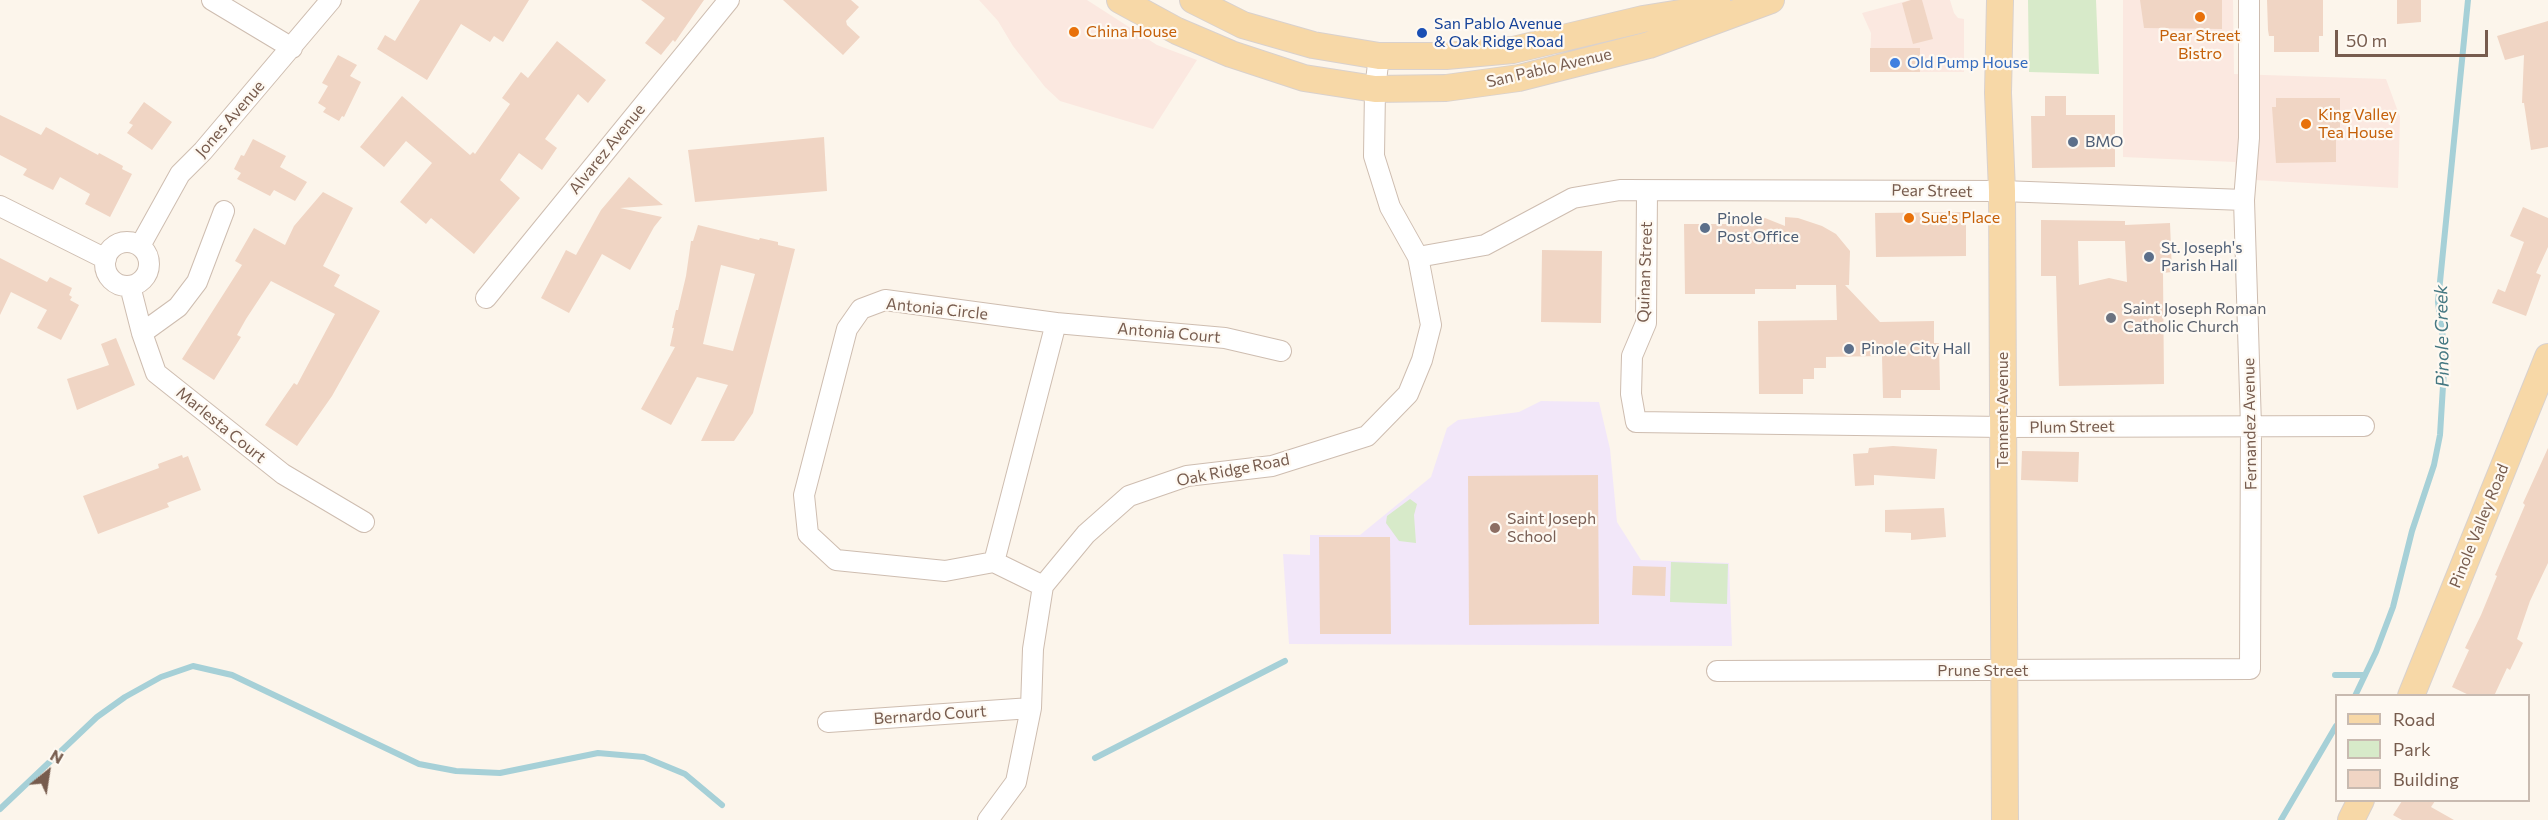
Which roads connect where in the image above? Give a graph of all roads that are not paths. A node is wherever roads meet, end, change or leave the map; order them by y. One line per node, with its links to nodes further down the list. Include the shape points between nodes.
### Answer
1 (212, 0): 9 (street)
2 (331, 0): 9 (street, Jones Avenue)
3 (729, 0): 21 (street, Alvarez Avenue)
4 (1120, 0): 11 (main road, San Pablo Avenue, via 1231,54 1304,78)
5 (1193, 0): 10 (main road, San Pablo Avenue, via 1243,25 1313,45)
6 (1769, 0): 10 (main road, San Pablo Avenue, via 1643,19 1513,50); 11 (main road, San Pablo Avenue, via 1649,45 1519,78 1446,88)
7 (2249, 0): 14 (street, Fernandez Avenue)
8 (1994, 5): 13 (main road, Tennent Avenue)
9 (292, 48): 17 (street, Jones Avenue, via 180,174)
10 (1379, 56): 11 (street, Oak Ridge Road)
11 (1375, 89): 18 (street, Oak Ridge Road, via 1374,156 1390,207)
12 (1647, 191): 13 (street, Pear Street); 18 (street, Pear Street, via 1620,190 1573,198 1485,245); 26 (street, Quinan Street, via 1646,323 1632,356 1631,394)
13 (2002, 191): 14 (street, Pear Street); 29 (main road, Tennent Avenue)
14 (2244, 200): 27 (street, Fernandez Avenue)
15 (0, 206): 19 (street)
16 (224, 211): 23 (street, via 197,282 178,308)
17 (140, 246): 19 (street, via 118,244); 20 (street, via 147,255 149,268 142,280)
18 (1418, 257): 32 (street, Oak Ridge Road, via 1431,325 1422,360 1408,394 1367,436 1272,466 1187,476 1129,496 1086,534)
19 (106, 259): 20 (street, via 111,279)
20 (130, 286): 23 (street, Marlesta Court)
21 (486, 298)
22 (1056, 323): 24 (street, Antonia Court, via 1226,338); 31 (street); 31 (street, Antonia Circle, via 885,300 861,309 847,329 804,495 808,534 836,560 945,571)
23 (142, 333): 30 (street, Marlesta Court, via 156,373 283,474)
24 (1281, 351)
25 (2548, 357): 36 (main road, Pinole Valley Road)
26 (1636, 422): 29 (street, Plum Street)
27 (2251, 426): 28 (street, Plum Street); 29 (street, Plum Street); 33 (street, Fernandez Avenue)
28 (2364, 426)
29 (2003, 427): 35 (main road, Tennent Avenue)
30 (364, 522)
31 (994, 562): 32 (street)
32 (1043, 586): 37 (street)
33 (2250, 669): 35 (street, Prune Street)
34 (1717, 671): 35 (street, Prune Street)
35 (2003, 671): 41 (main road, Tennent Avenue)
36 (2412, 694)
37 (1031, 708): 38 (street, Bernardo Court); 40 (street, via 1016,782)
38 (828, 722)
39 (2360, 802): 42 (main road)
40 (988, 820)
41 (2005, 820)
42 (2351, 820)

